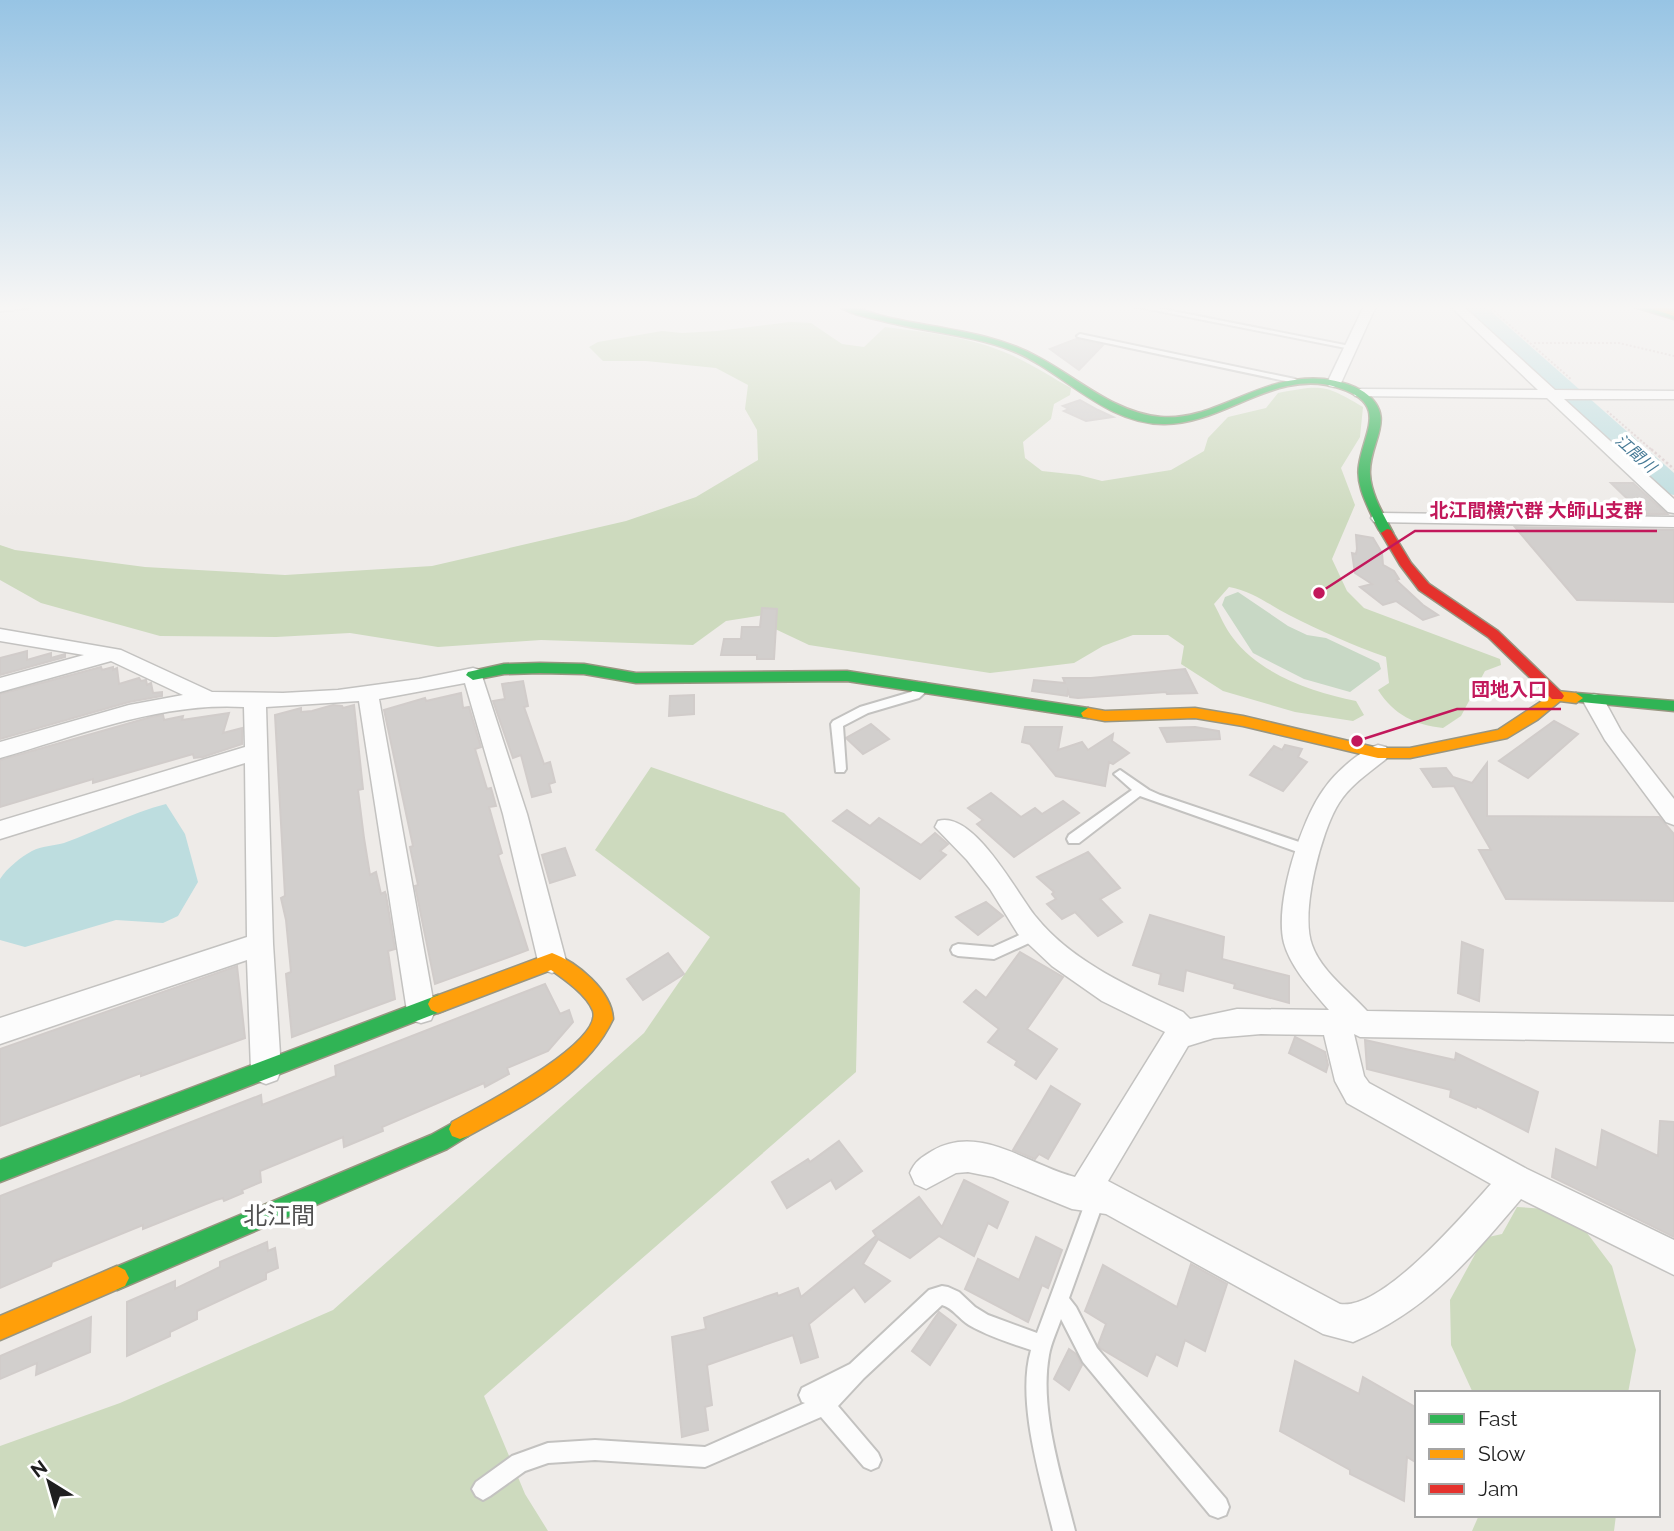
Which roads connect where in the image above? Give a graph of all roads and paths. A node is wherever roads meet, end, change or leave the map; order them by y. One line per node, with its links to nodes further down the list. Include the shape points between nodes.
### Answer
1 (1067, 377): 5 (main road, via 1152,420 1199,415 1260,389)
2 (1278, 377): 5 (lane)
3 (1337, 377): 6 (street)
4 (1537, 377): 8 (street)
5 (1300, 382): 6 (main road)
6 (1334, 383): 7 (main road)
7 (1360, 393): 8 (street); 11 (main road, via 1369,401 1377,423 1364,473)
8 (1555, 393): 9 (street); 10 (street)
9 (1674, 395)
10 (1674, 508)
11 (1380, 518): 12 (street); 19 (main road, via 1418,581 1435,597 1492,632)
12 (1674, 522)
13 (0, 635): 14 (street)
14 (114, 654): 16 (street); 20 (street)
15 (473, 675): 17 (main road, via 504,669 584,669 636,678 847,676); 18 (street); 38 (street)
16 (0, 685)
17 (925, 687): 26 (main road, via 1105,716 1195,713); 27 (lane, via 915,695 837,723)
18 (368, 694): 21 (street); 39 (street)
19 (1557, 696): 22 (main road); 26 (main road, via 1502,734 1410,752)
20 (208, 698): 21 (street); 24 (street, via 150,708)
21 (255, 701): 25 (street)
22 (1594, 701): 23 (main road); 30 (street, via 1613,735)
23 (1674, 706)
24 (0, 750)
25 (255, 752): 32 (street); 36 (street)
26 (1378, 753): 34 (street, via 1333,793)
27 (840, 769)
28 (1120, 774): 29 (lane)
29 (1140, 790): 33 (lane); 34 (lane)
30 (1674, 816)
31 (947, 827): 35 (street, via 976,853)
32 (0, 830)
33 (1074, 839)
34 (1310, 851): 40 (street, via 1294,926 1306,959)
35 (1035, 934): 37 (lane, via 993,953); 43 (street, via 1095,981 1173,1021)
36 (260, 944): 42 (street); 44 (street)
37 (958, 950)
38 (552, 961): 39 (main road); 51 (main road, via 568,970 602,1007 604,1017 564,1068 439,1142)
39 (421, 1012): 44 (main road)
40 (1348, 1023): 41 (street); 43 (street, via 1260,1022); 47 (street, via 1350,1081 1359,1093)
41 (1674, 1029)
42 (0, 1031)
43 (1185, 1033): 48 (street, via 1157,1067)
44 (266, 1070): 45 (main road)
45 (0, 1171)
46 (926, 1173): 48 (street, via 951,1158 968,1156 993,1161 1072,1193)
47 (1516, 1180): 48 (street, via 1452,1253 1397,1301 1353,1325 1336,1321 1110,1198); 49 (street)
48 (1091, 1194): 50 (lane)
49 (1674, 1258)
50 (1059, 1301): 52 (lane); 56 (lane, via 1090,1355)
51 (0, 1328)
52 (1042, 1345): 53 (lane, via 972,1316 944,1295 936,1297 837,1395); 57 (lane, via 1035,1379 1038,1409)
53 (817, 1400): 54 (lane); 55 (lane, via 705,1457 595,1450 548,1453 519,1463)
54 (871, 1460)
55 (483, 1489)
56 (1218, 1507)
57 (1064, 1531)

